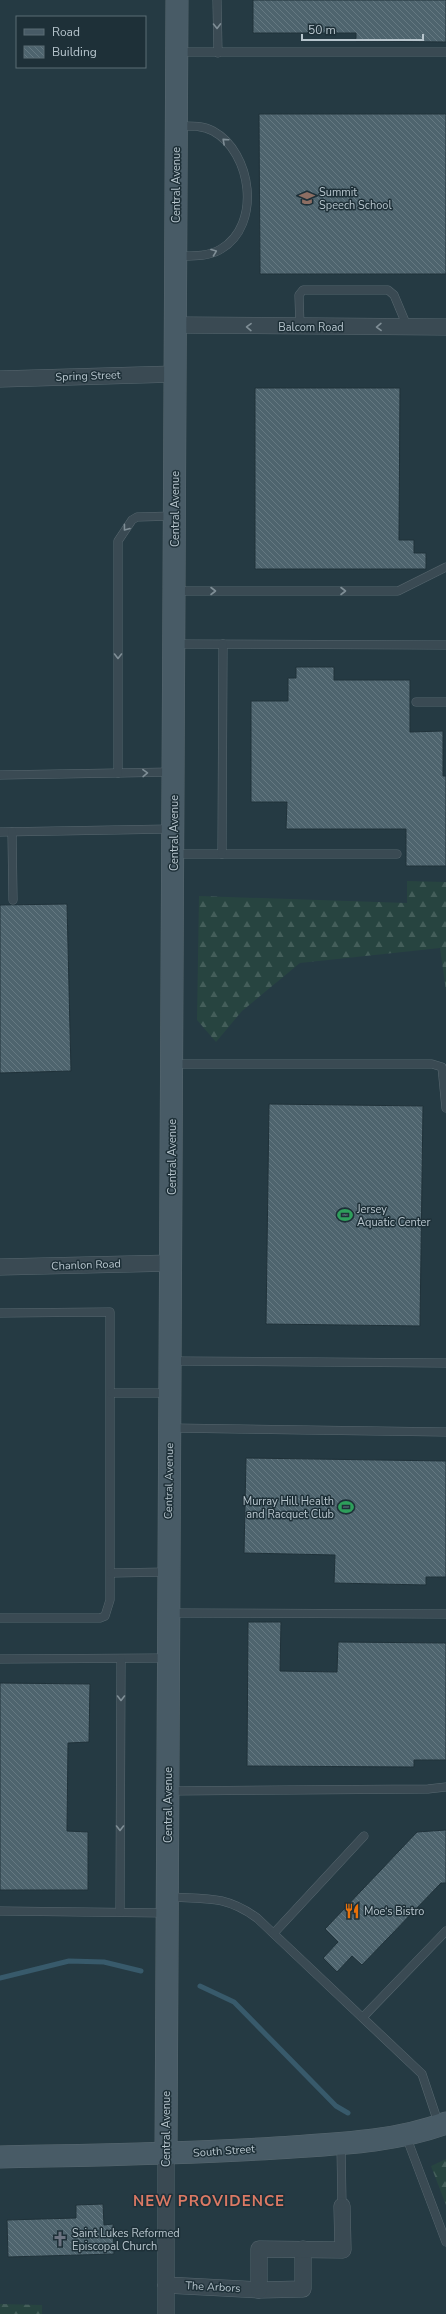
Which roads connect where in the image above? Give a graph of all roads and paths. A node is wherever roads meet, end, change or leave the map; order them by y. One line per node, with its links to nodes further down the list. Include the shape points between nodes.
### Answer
1 (177, 0): 3 (street, Central Avenue)
2 (217, 0): 5 (lane, one-way to 5)
3 (177, 52): 5 (lane); 6 (street, Central Avenue)
4 (446, 52): 5 (lane)
5 (218, 53)
6 (177, 126): 7 (street, Central Avenue); 7 (lane, one-way to 6, via 204,255 222,248 237,233 246,207 244,172 232,147 214,132 204,128)
7 (176, 256): 8 (street, Central Avenue)
8 (175, 325): 10 (street, Balcom Road, one-way to 8); 12 (street, Central Avenue)
9 (406, 326): 10 (street, Balcom Road, one-way to 10); 10 (lane, via 394,295 388,290 303,290 298,295); 11 (street, Balcom Road)
10 (300, 327)
11 (446, 327)
12 (175, 374): 13 (street, Spring Street); 14 (street, Central Avenue)
13 (0, 379)
14 (174, 516): 16 (street, Central Avenue); 23 (lane, one-way to 23, via 137,517 132,520 118,541)
15 (446, 567): 16 (lane, one-way to 15, via 398,591)
16 (174, 591): 17 (street, Central Avenue)
17 (174, 644): 18 (lane); 22 (street, Central Avenue)
18 (223, 644): 19 (lane); 29 (lane)
19 (446, 645)
20 (416, 702): 21 (lane)
21 (446, 702)
22 (174, 772): 23 (lane, one-way to 22); 25 (street, Central Avenue)
23 (118, 773): 24 (lane)
24 (0, 775)
25 (174, 829): 27 (lane); 28 (street, Central Avenue)
26 (0, 832): 27 (lane)
27 (12, 832): 31 (lane)
28 (174, 854): 29 (lane); 32 (street, Central Avenue)
29 (222, 854): 30 (lane)
30 (397, 854)
31 (13, 900)
32 (173, 1064): 33 (lane, via 432,1064 442,1067); 34 (street, Central Avenue)
33 (446, 1108)
34 (172, 1263): 35 (street, Chanlon Road); 37 (street, Central Avenue)
35 (0, 1267)
36 (0, 1313): 39 (lane, via 110,1312)
37 (171, 1361): 38 (lane); 40 (street, Central Avenue)
38 (446, 1363)
39 (110, 1393): 40 (lane); 44 (lane)
40 (170, 1393): 41 (street, Central Avenue)
41 (170, 1428): 42 (lane); 43 (street, Central Avenue)
42 (446, 1432)
43 (169, 1572): 44 (lane); 45 (street, Central Avenue)
44 (111, 1573): 47 (lane, via 109,1610 105,1616)
45 (168, 1613): 46 (lane); 48 (street, Central Avenue)
46 (446, 1614)
47 (0, 1618)
48 (168, 1658): 50 (lane); 52 (street, Central Avenue)
49 (0, 1659): 50 (lane)
50 (121, 1659): 56 (lane, one-way to 56)
51 (446, 1787): 52 (lane)
52 (169, 1791): 54 (street, Central Avenue)
53 (364, 1836): 58 (lane)
54 (168, 1905): 56 (lane); 58 (lane, via 212,1899 235,1904 257,1918); 63 (street, Central Avenue)
55 (0, 1911): 56 (lane)
56 (120, 1912)
57 (446, 1931): 59 (lane)
58 (274, 1934): 59 (lane)
59 (363, 2018): 60 (lane, via 422,2074)
60 (442, 2124): 61 (street, South Street)
61 (406, 2135): 62 (street, South Street); 66 (lane)
62 (341, 2144): 63 (street, South Street); 65 (lane)
63 (166, 2154): 64 (street, South Street); 68 (street, Central Avenue)
64 (0, 2157)
65 (342, 2206): 67 (street, via 343,2250)
66 (446, 2242)
67 (303, 2249): 69 (street, The Arbors, via 303,2289); 69 (street, via 259,2249)
68 (166, 2285): 69 (street, The Arbors); 70 (street, Central Avenue)
69 (259, 2290)
70 (166, 2314)

